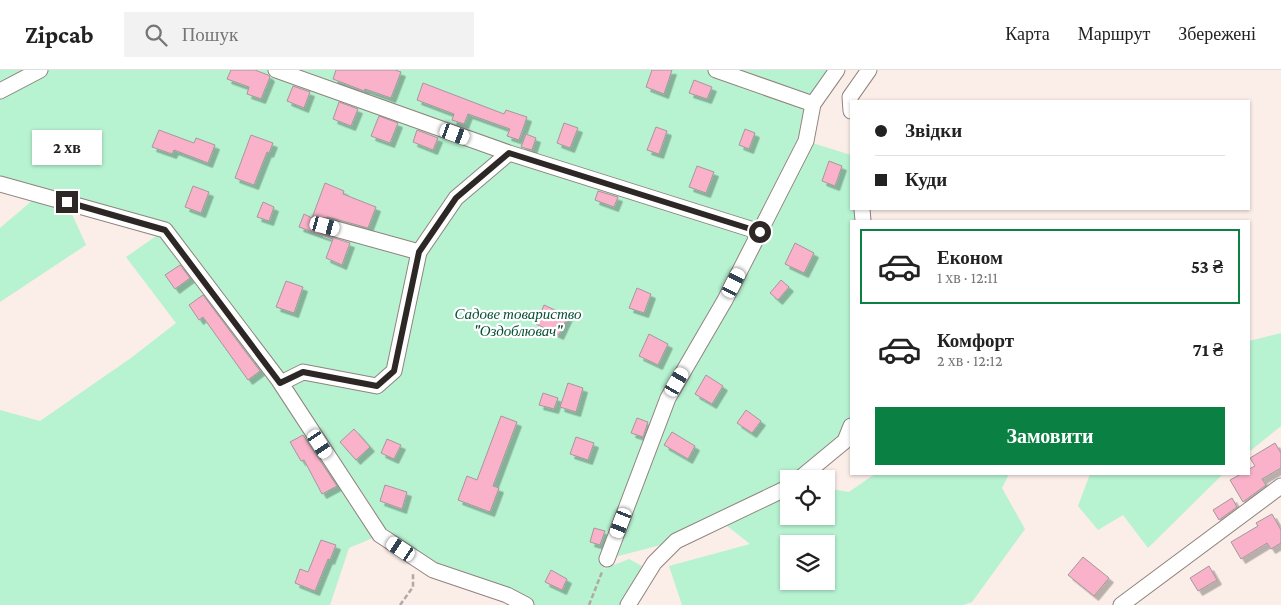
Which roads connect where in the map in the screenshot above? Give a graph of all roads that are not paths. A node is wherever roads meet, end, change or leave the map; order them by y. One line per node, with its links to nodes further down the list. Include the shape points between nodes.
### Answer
1 (40, 70): 6 (street)
2 (276, 70): 9 (street)
3 (716, 70): 8 (street)
4 (837, 70): 8 (street)
5 (869, 70): 7 (street)
6 (0, 91)
7 (850, 100)
8 (813, 104): 12 (street, via 806,141)
9 (509, 153): 12 (street); 13 (street, via 456,198)
10 (0, 184): 14 (street, via 165,230)
11 (325, 226): 13 (street)
12 (760, 232): 19 (street, via 668,398)
13 (419, 252): 14 (street, via 394,371 377,386 303,372)
14 (280, 383): 20 (street, via 380,534 433,570 507,595)
15 (850, 428): 16 (street, via 845,441)
16 (810, 470)
17 (1281, 486): 22 (street)
18 (780, 491): 21 (street, via 676,541 654,563)
19 (607, 559)
20 (526, 605)
21 (628, 605)
22 (1121, 605)

